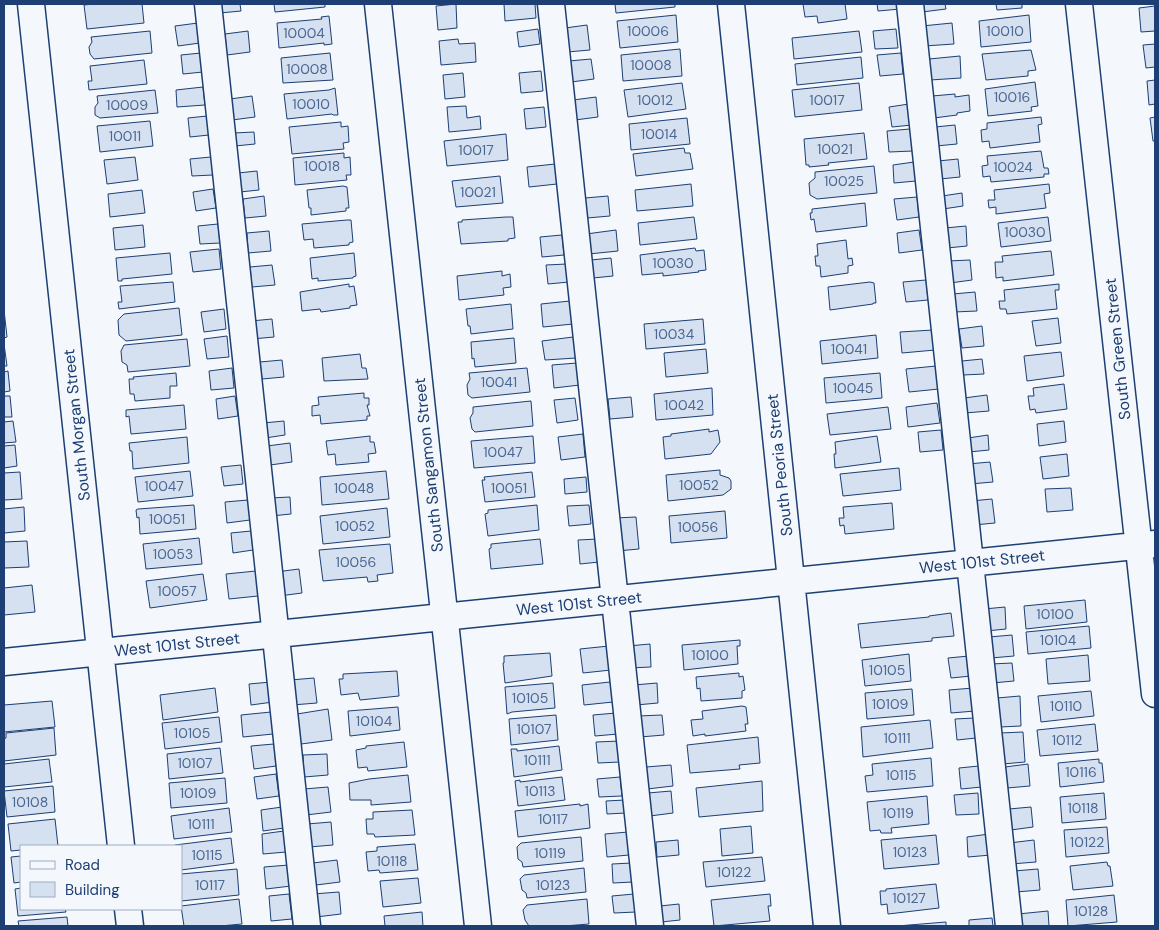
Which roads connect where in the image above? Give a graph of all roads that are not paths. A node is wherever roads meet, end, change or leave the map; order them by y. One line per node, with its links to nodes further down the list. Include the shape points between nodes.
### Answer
1 (31, 4): 14 (street, South Morgan Street)
2 (208, 4): 13 (street)
3 (378, 4): 12 (street, South Sangamon Street)
4 (551, 4): 11 (street)
5 (730, 4): 10 (street, South Peoria Street)
6 (910, 4): 9 (street)
7 (1078, 4): 8 (street, South Green Street)
8 (1147, 545): 9 (street, West 101st Street); 16 (street, South Green Street)
9 (969, 562): 10 (street, West 101st Street); 24 (street)
10 (791, 581): 11 (street, West 101st Street); 23 (street, South Peoria Street)
11 (615, 599): 12 (street, West 101st Street); 22 (street)
12 (444, 616): 13 (street, West 101st Street); 21 (street, South Sangamon Street)
13 (275, 634): 14 (street, West 101st Street); 20 (street)
14 (100, 652): 15 (street, West 101st Street); 17 (street, South Morgan Street)
15 (4, 662)
16 (1155, 694)
17 (121, 845)
18 (128, 910): 19 (street)
19 (130, 926)
20 (307, 926)
21 (478, 926)
22 (650, 926)
23 (827, 926)
24 (1009, 926)

